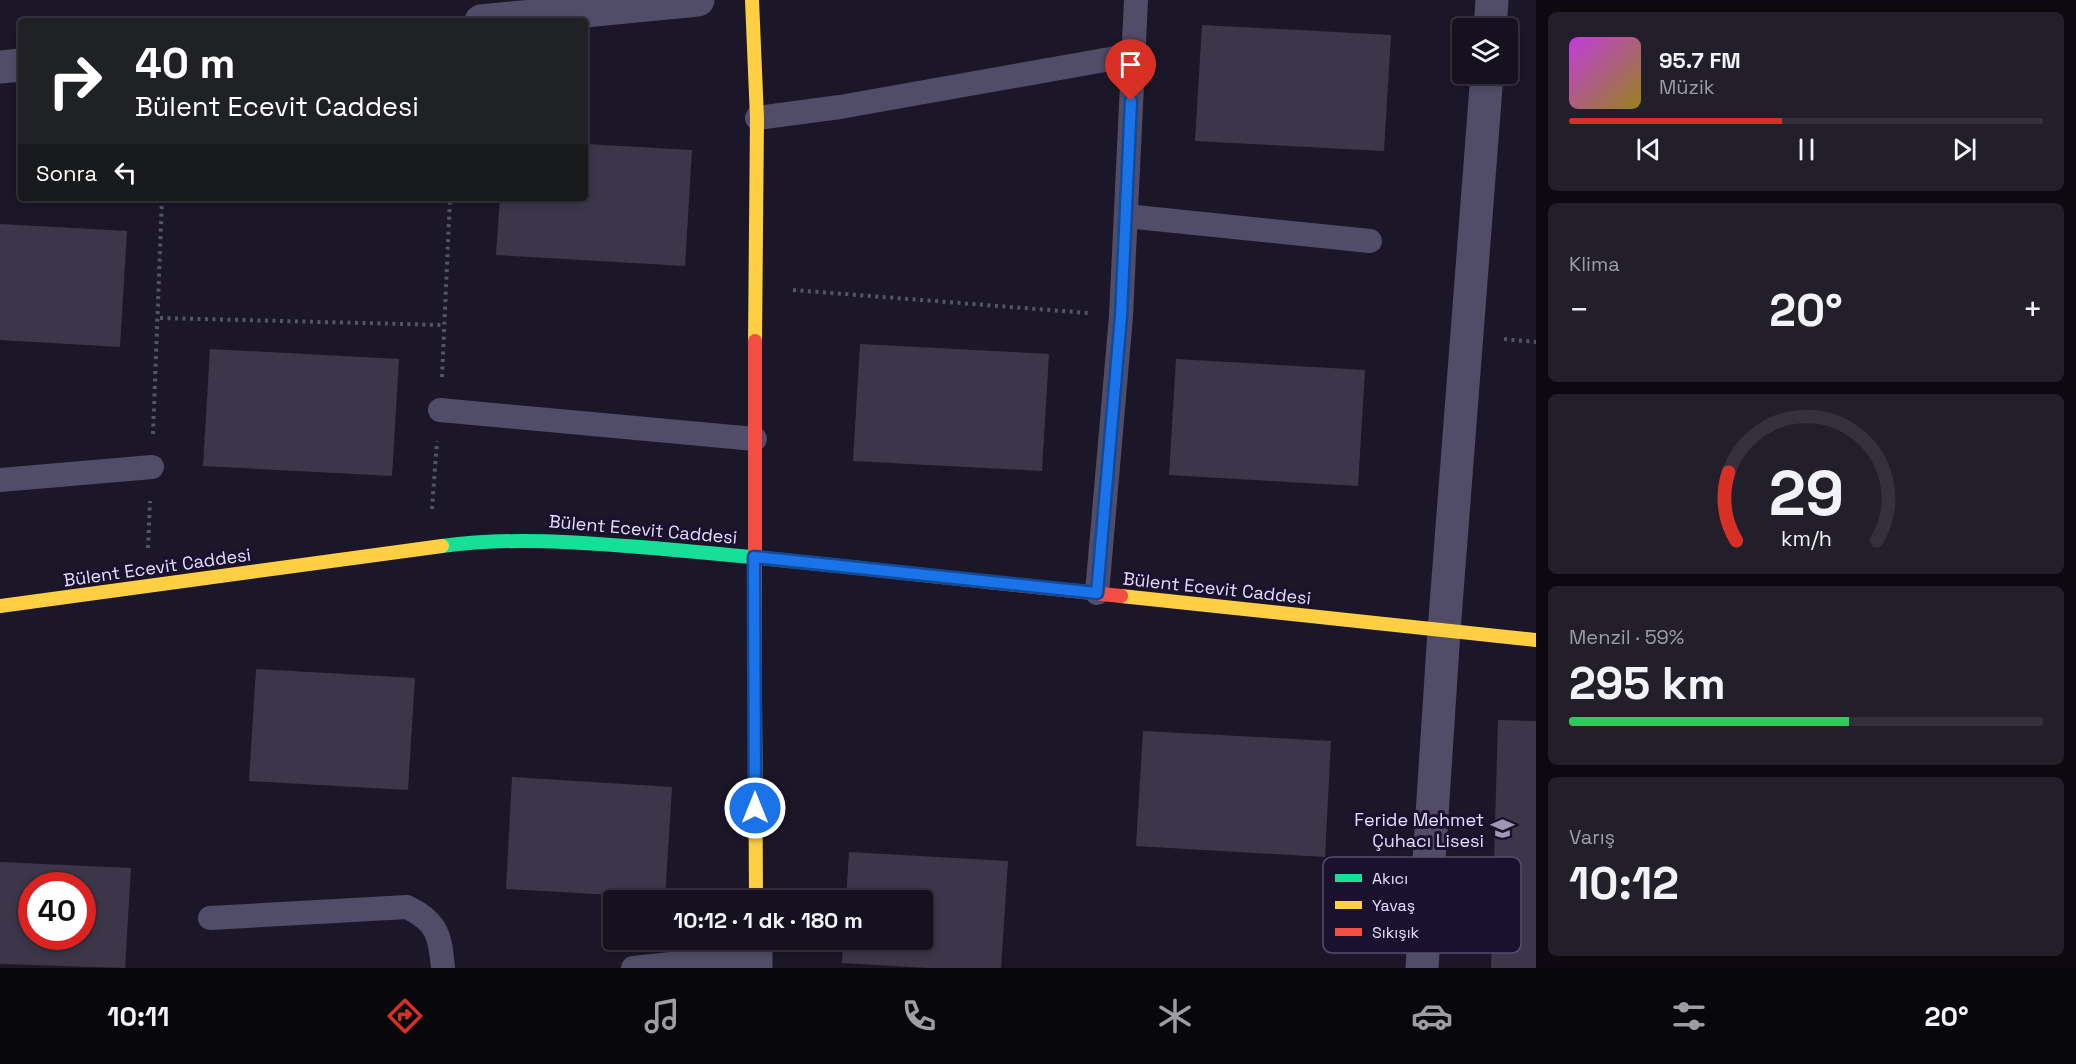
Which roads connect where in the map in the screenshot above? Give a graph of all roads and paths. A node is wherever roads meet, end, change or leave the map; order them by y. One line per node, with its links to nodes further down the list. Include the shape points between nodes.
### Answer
1 (698, 0): 5 (street)
2 (752, 0): 11 (street)
3 (1136, 0): 7 (lane)
4 (1492, 0): 6 (street)
5 (511, 18)
6 (1491, 18)
7 (1133, 56): 11 (lane); 14 (lane)
8 (18, 65): 9 (street)
9 (0, 67)
10 (1486, 84): 29 (street)
11 (757, 118): 16 (street)
12 (162, 201): 18 (path)
13 (450, 201): 19 (path)
14 (1126, 216): 15 (lane); 17 (lane)
15 (1371, 241)
16 (756, 287): 17 (path); 21 (street)
17 (1121, 316): 27 (lane)
18 (160, 318): 19 (path); 22 (path)
19 (444, 325): 20 (path)
20 (440, 410): 21 (lane); 24 (path)
21 (755, 439): 25 (street)
22 (152, 467): 23 (lane); 26 (path)
23 (0, 480)
24 (429, 548): 25 (street, Bülent Ecevit Caddesi, via 539,538); 26 (street, Bülent Ecevit Caddesi)
25 (754, 557): 27 (street, Bülent Ecevit Caddesi); 32 (street)
26 (146, 587): 28 (street, Bülent Ecevit Caddesi)
27 (1097, 593): 29 (street, Bülent Ecevit Caddesi)
28 (0, 606)
29 (1444, 631): 30 (street, Bülent Ecevit Caddesi); 31 (street)
30 (1536, 640)
31 (1429, 857)
32 (756, 890)
33 (210, 918): 36 (lane, via 407,907 423,914 434,926)
34 (1423, 953): 38 (street)
35 (756, 954): 37 (lane)
36 (443, 968)
37 (633, 968)
38 (1422, 968)

